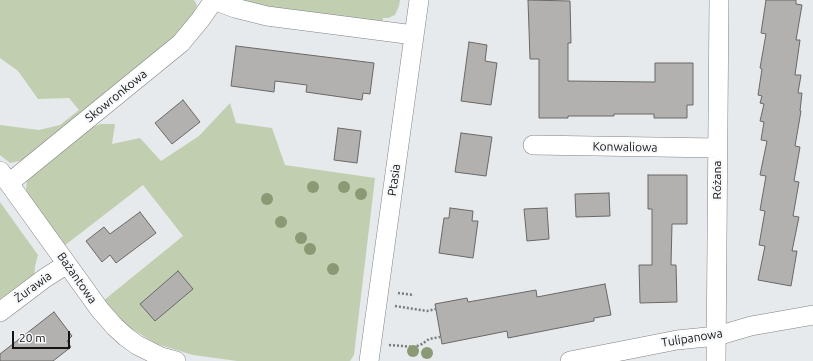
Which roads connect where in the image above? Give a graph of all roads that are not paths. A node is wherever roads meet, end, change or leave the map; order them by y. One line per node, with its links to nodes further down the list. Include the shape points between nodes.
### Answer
1 (214, 0): 4 (street, Skowronkowa, via 266,16); 7 (street, Skowronkowa, via 181,43)
2 (419, 0): 4 (street, Ptasia)
3 (719, 0): 6 (street, Różana)
4 (414, 35): 13 (street, Ptasia)
5 (533, 145): 6 (street, Konwaliowa)
6 (717, 148): 11 (street, Różana)
7 (4, 177): 8 (street, Bażantowa)
8 (67, 264): 9 (street, Żurawia); 12 (street, Bażantowa, via 100,310 126,337 162,357)
9 (0, 312)
10 (813, 315): 11 (street, Tulipanowa, via 751,326)
11 (717, 336): 14 (street, Tulipanowa, via 677,340); 15 (street, Różana)
12 (176, 361)
13 (368, 361)
14 (570, 361)
15 (716, 361)

